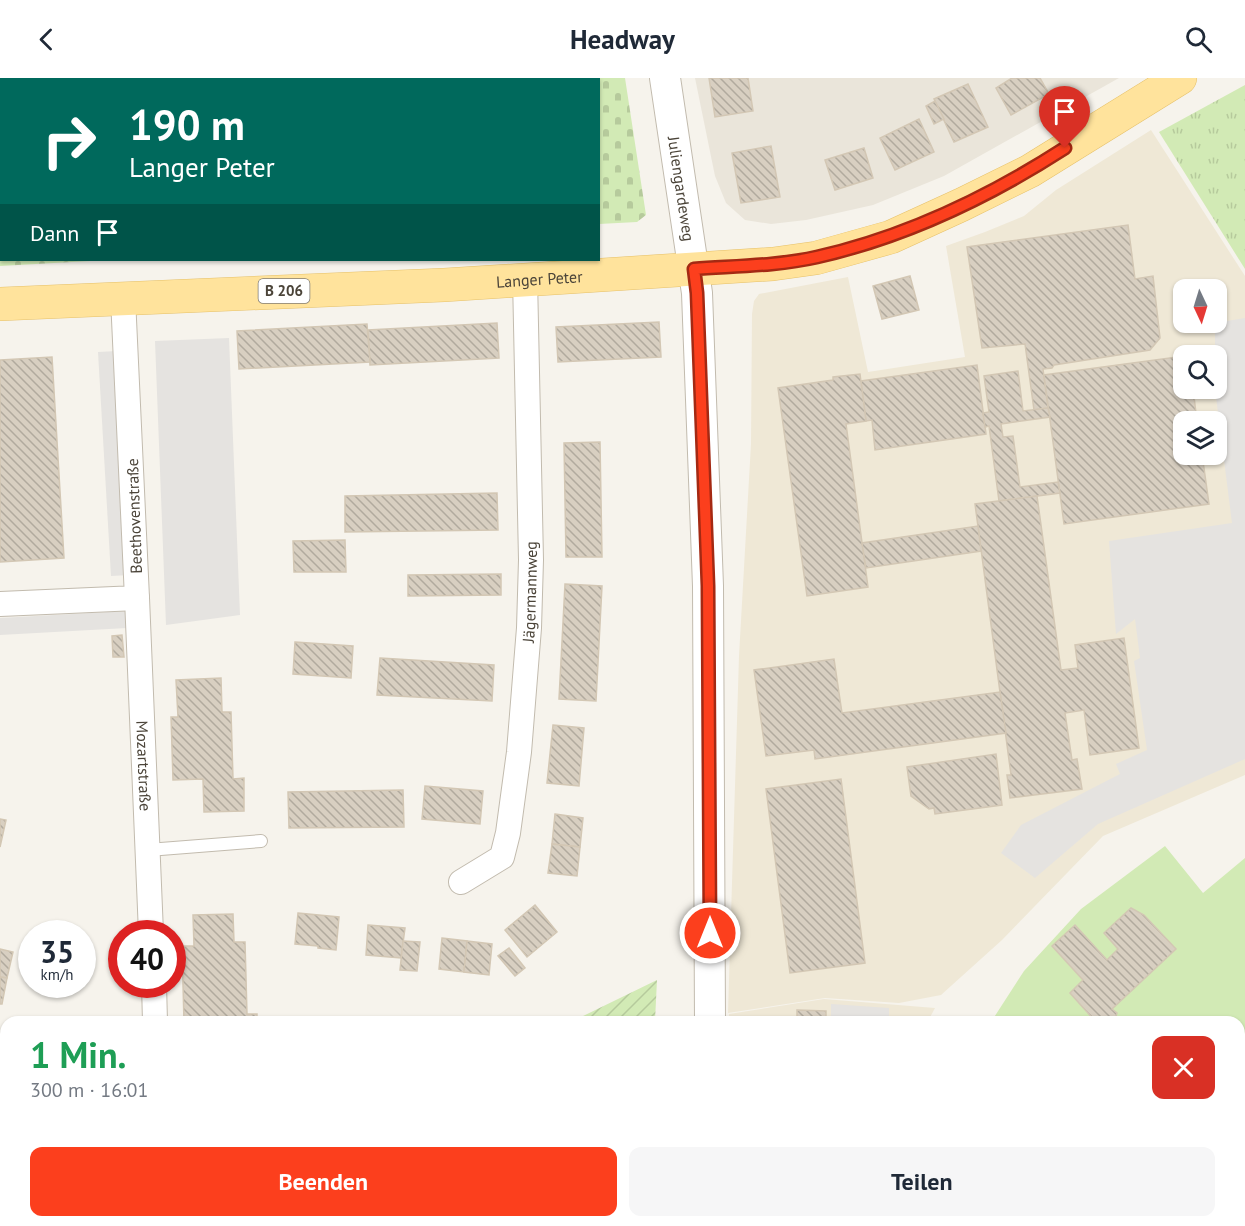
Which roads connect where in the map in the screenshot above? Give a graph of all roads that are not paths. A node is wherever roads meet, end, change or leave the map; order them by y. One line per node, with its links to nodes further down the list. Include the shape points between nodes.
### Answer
1 (664, 78): 3 (street, Juliengardeweg)
2 (1180, 78): 3 (main road, Langer Peter / B 206, via 1030,171 891,237 816,258)
3 (694, 269): 4 (main road, Langer Peter / B 206); 15 (street, Juliengardeweg, via 708,586)
4 (525, 278): 5 (main road, Langer Peter / B 206); 11 (street, Jägermannweg, via 531,560 519,752 502,857)
5 (123, 298): 6 (main road, Langer Peter / B 206); 7 (street, Beethovenstraße)
6 (0, 304)
7 (137, 598): 8 (street, Beethovenstraße); 10 (street, Mozartstraße)
8 (0, 604)
9 (261, 841): 10 (lane)
10 (148, 850): 12 (street, Mozartstraße)
11 (461, 882)
12 (151, 920)
13 (154, 998): 14 (street)
14 (155, 1016)
15 (710, 1016)

